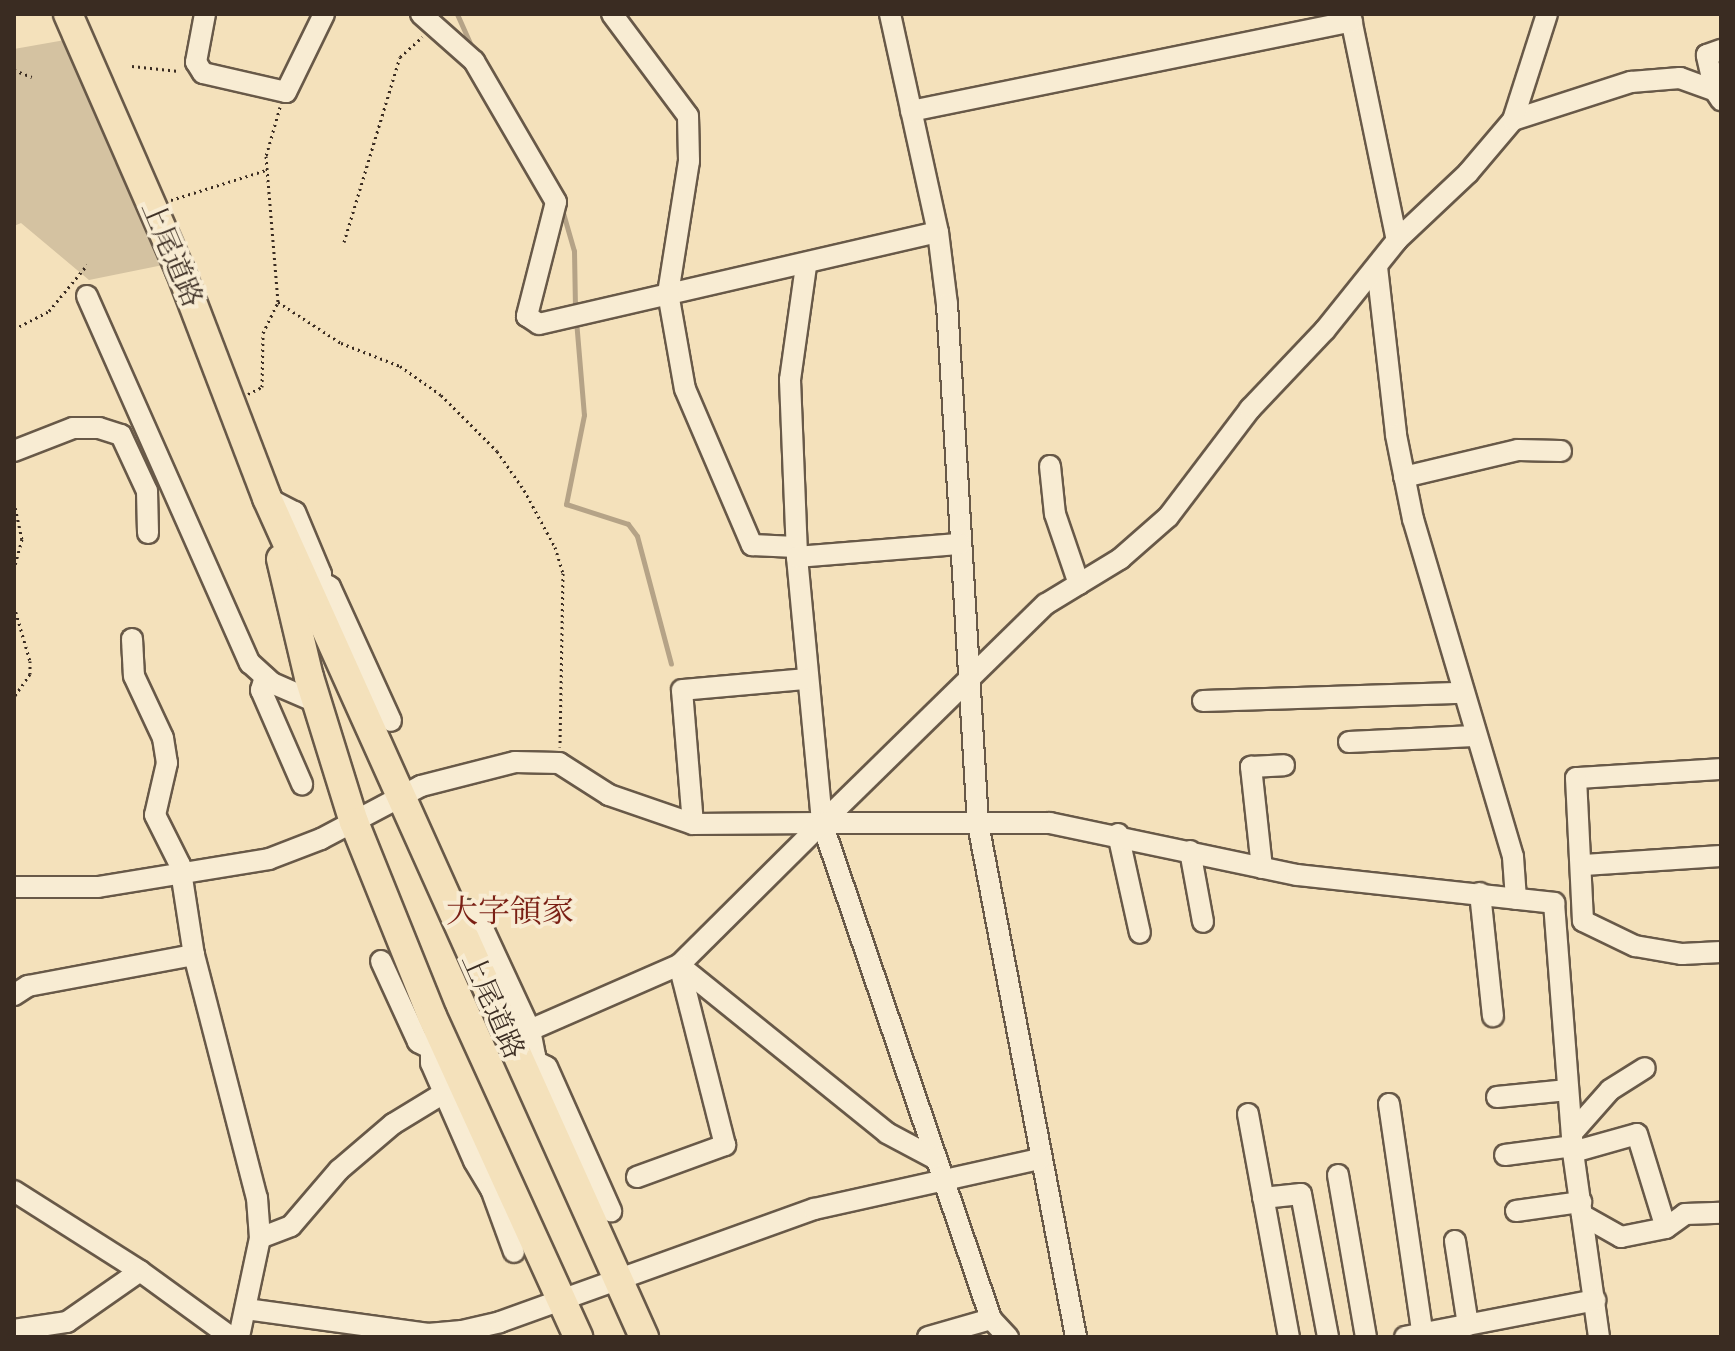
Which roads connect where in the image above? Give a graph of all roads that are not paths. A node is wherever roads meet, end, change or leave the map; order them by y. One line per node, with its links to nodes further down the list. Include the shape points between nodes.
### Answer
1 (205, 14): 2 (street, via 196,62 203,73 286,92)
2 (324, 14)
3 (612, 14): 17 (street, via 688,116 689,161)
4 (890, 14): 11 (street)
5 (1547, 14): 12 (street)
6 (69, 18): 25 (highway, 上尾道路, via 153,206)
7 (1351, 18): 11 (street); 14 (street)
8 (429, 19): 17 (street, via 474,61 556,202 527,316 539,324)
9 (1721, 50): 10 (street, via 1707,55)
10 (1718, 95): 12 (street, via 1680,78 1631,82)
11 (911, 111): 13 (street)
12 (1513, 120): 14 (street, via 1468,173)
13 (938, 232): 15 (street); 27 (street, via 955,381)
14 (1397, 240): 16 (street)
15 (806, 266): 17 (street); 28 (street, via 790,380)
16 (1377, 267): 24 (street); 29 (street, via 1250,409 1168,517 1120,559)
17 (668, 293): 28 (street, via 685,389 752,545)
18 (87, 296): 19 (street)
19 (147, 432): 20 (street); 32 (street, via 250,663)
20 (125, 440): 21 (street, via 89,427); 26 (street, via 147,491)
21 (14, 451)
22 (1561, 451): 24 (street, via 1518,450)
23 (1050, 466): 29 (street, via 1055,514)
24 (1404, 477): 35 (street)
25 (267, 498): 30 (highway, 上尾道路); 37 (highway, 上尾道路)
26 (148, 533)
27 (960, 544): 28 (street); 33 (street)
28 (796, 552): 34 (street)
29 (1079, 584): 33 (street, via 1046,604)
30 (315, 586): 38 (street, via 330,587); 44 (highway, 上尾道路)
31 (132, 639): 54 (street, via 138,688 150,704 165,750 155,815)
32 (265, 677): 37 (street); 43 (street, via 261,690)
33 (966, 678): 46 (street); 48 (street)
34 (806, 679): 46 (street); 47 (street, via 682,690)
35 (1463, 693): 36 (street); 39 (street)
36 (1203, 701)
37 (316, 702): 45 (highway, 上尾道路)
38 (391, 721)
39 (1474, 736): 40 (street); 57 (street, via 1513,857)
40 (1349, 742)
41 (1284, 765): 53 (street, via 1251,767)
42 (1721, 769): 52 (street, via 1576,778)
43 (302, 784)
44 (399, 798): 45 (street); 47 (street, via 464,771 515,762 559,763 609,795); 59 (highway, 上尾道路)
45 (354, 822): 54 (street, via 269,859); 70 (highway, 上尾道路)
46 (822, 823): 47 (street); 48 (street); 66 (street); 80 (street)
47 (693, 824)
48 (978, 824): 49 (street, via 1050,823); 81 (street)
49 (1118, 834): 50 (street); 62 (street)
50 (1190, 851): 53 (street); 61 (street)
51 (1721, 856): 52 (street)
52 (1584, 865): 60 (street)
53 (1262, 868): 56 (street)
54 (182, 877): 55 (street, via 98,887); 64 (street)
55 (14, 887)
56 (1480, 893): 57 (street); 68 (street)
57 (1516, 899): 58 (street)
58 (1554, 903): 60 (street); 73 (street)
59 (448, 906): 69 (street, via 467,910 479,920); 72 (highway, 上尾道路)
60 (1583, 921): 63 (street, via 1635,946 1682,954)
61 (1203, 922)
62 (1140, 933)
63 (1721, 952)
64 (194, 955): 67 (street, via 28,986); 93 (street, via 257,1198)
65 (381, 961): 70 (street, via 418,1042)
66 (679, 965): 69 (street); 80 (street, via 887,1133); 83 (street, via 725,1145)
67 (14, 995)
68 (1493, 1016)
69 (530, 1030): 72 (street)
70 (435, 1039): 74 (street); 86 (highway, 上尾道路)
71 (1645, 1068): 78 (street, via 1610,1090)
72 (530, 1069): 89 (street, via 547,1067); 97 (highway, 上尾道路)
73 (1568, 1090): 75 (street); 78 (street)
74 (444, 1093): 86 (street); 93 (street, via 393,1124 339,1170 291,1226)
75 (1497, 1097)
76 (1389, 1104): 104 (street)
77 (1248, 1114): 87 (street)
78 (1573, 1144): 79 (street); 88 (street); 92 (street, via 1637,1134)
79 (1505, 1155)
80 (934, 1158): 84 (street)
81 (1040, 1159): 84 (street); 111 (street)
82 (1338, 1175): 114 (street)
83 (637, 1177)
84 (942, 1180): 97 (street, via 814,1209); 101 (street)
85 (14, 1191): 96 (street)
86 (502, 1191): 95 (street); 99 (highway, 上尾道路)
87 (1263, 1198): 112 (street); 113 (street, via 1301,1194)
88 (1582, 1208): 90 (street); 92 (street, via 1621,1237); 98 (street)
89 (611, 1211)
90 (1516, 1211)
91 (1721, 1213): 92 (street, via 1685,1214)
92 (1666, 1228)
93 (260, 1238): 100 (street)
94 (1455, 1241): 102 (street)
95 (514, 1252)
96 (140, 1271): 103 (street, via 67,1322); 105 (street)
97 (618, 1279): 99 (street); 108 (highway, 上尾道路)
98 (1595, 1300): 102 (street); 115 (street)
99 (562, 1301): 100 (street, via 500,1322 428,1334); 107 (highway, 上尾道路)
100 (246, 1309): 106 (street)
101 (991, 1319): 109 (street); 110 (street)
102 (1468, 1325): 104 (street)
103 (14, 1330)
104 (1417, 1336)
105 (231, 1337)
106 (239, 1337)
107 (578, 1337)
108 (644, 1337)
109 (928, 1337)
110 (1008, 1337)
111 (1076, 1337)
112 (1289, 1337)
113 (1328, 1337)
114 (1366, 1337)
115 (1599, 1337)

